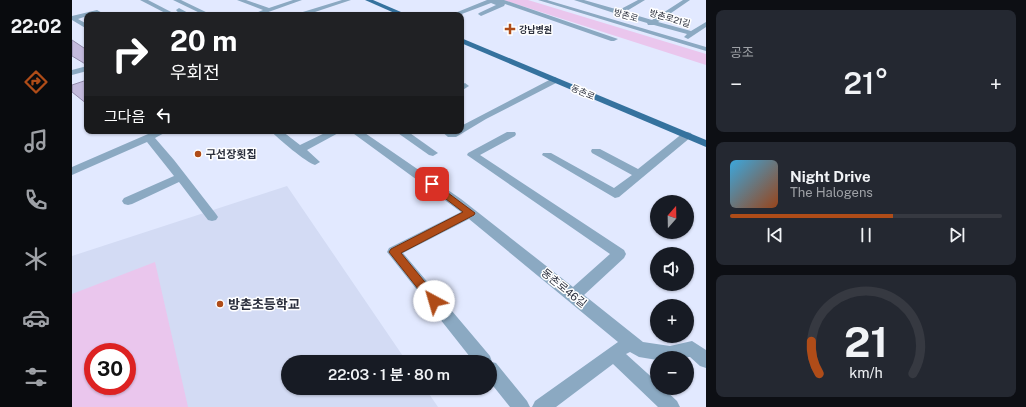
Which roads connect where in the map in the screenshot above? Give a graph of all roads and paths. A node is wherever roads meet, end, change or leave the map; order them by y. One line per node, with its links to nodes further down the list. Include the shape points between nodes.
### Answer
1 (144, 0): 16 (street)
2 (176, 0): 17 (street)
3 (240, 0): 11 (street)
4 (299, 0): 15 (street)
5 (348, 0): 19 (street)
6 (368, 0): 20 (main road)
7 (498, 0): 31 (street)
8 (541, 0): 25 (street, 방촌로)
9 (577, 0): 13 (street, 방촌로21길)
10 (687, 0): 26 (street)
11 (256, 1): 15 (street)
12 (491, 1): 21 (street); 23 (street, via 502,5)
13 (587, 1): 22 (street, 방촌로21길)
14 (639, 1): 22 (street, 방촌로21길)
15 (269, 10): 18 (street)
16 (173, 12)
17 (202, 12)
18 (263, 12)
19 (310, 12)
20 (398, 12)
21 (461, 12)
22 (620, 12): 25 (street); 26 (street, 방촌로21길)
23 (481, 14)
24 (84, 15): 28 (street, via 73,18)
25 (607, 19): 29 (street, 방촌로)
26 (654, 22): 29 (street); 30 (street, 방촌로21길)
27 (706, 24): 30 (street, 방촌로21길)
28 (84, 25)
29 (640, 28): 33 (street, 방촌로)
30 (693, 34): 33 (street, 방촌로21길)
31 (614, 39)
32 (464, 41): 37 (main road, 동촌로)
33 (681, 41): 34 (street, 방촌로)
34 (706, 48)
35 (84, 69): 36 (street)
36 (72, 73)
37 (555, 80): 38 (street); 45 (main road, 동촌로)
38 (464, 129)
39 (156, 134): 46 (street)
40 (280, 134): 48 (street)
41 (331, 134): 48 (street)
42 (359, 134): 57 (street, 동촌로46길)
43 (405, 134): 50 (street)
44 (511, 134): 59 (street, via 472,155 619,254)
45 (686, 135): 47 (main road, 동촌로); 54 (street)
46 (148, 137): 53 (street); 55 (street)
47 (706, 144)
48 (299, 150): 52 (street)
49 (596, 151): 54 (street)
50 (433, 152)
51 (547, 155): 54 (street, via 615,194)
52 (315, 162)
53 (72, 171)
54 (639, 174)
55 (181, 177): 56 (street); 58 (street)
56 (128, 201)
57 (470, 213): 59 (street, 동촌로46길); 62 (street, via 394,252)
58 (212, 217)
59 (573, 296): 60 (street, 동촌로46길)
60 (630, 342): 61 (street); 63 (street, 동촌로46길, via 639,349 670,354 692,349)
61 (614, 354): 66 (street); 67 (street)
62 (478, 355)
63 (706, 360)
64 (497, 378): 65 (street)
65 (521, 407)
66 (541, 407)
67 (671, 407)

